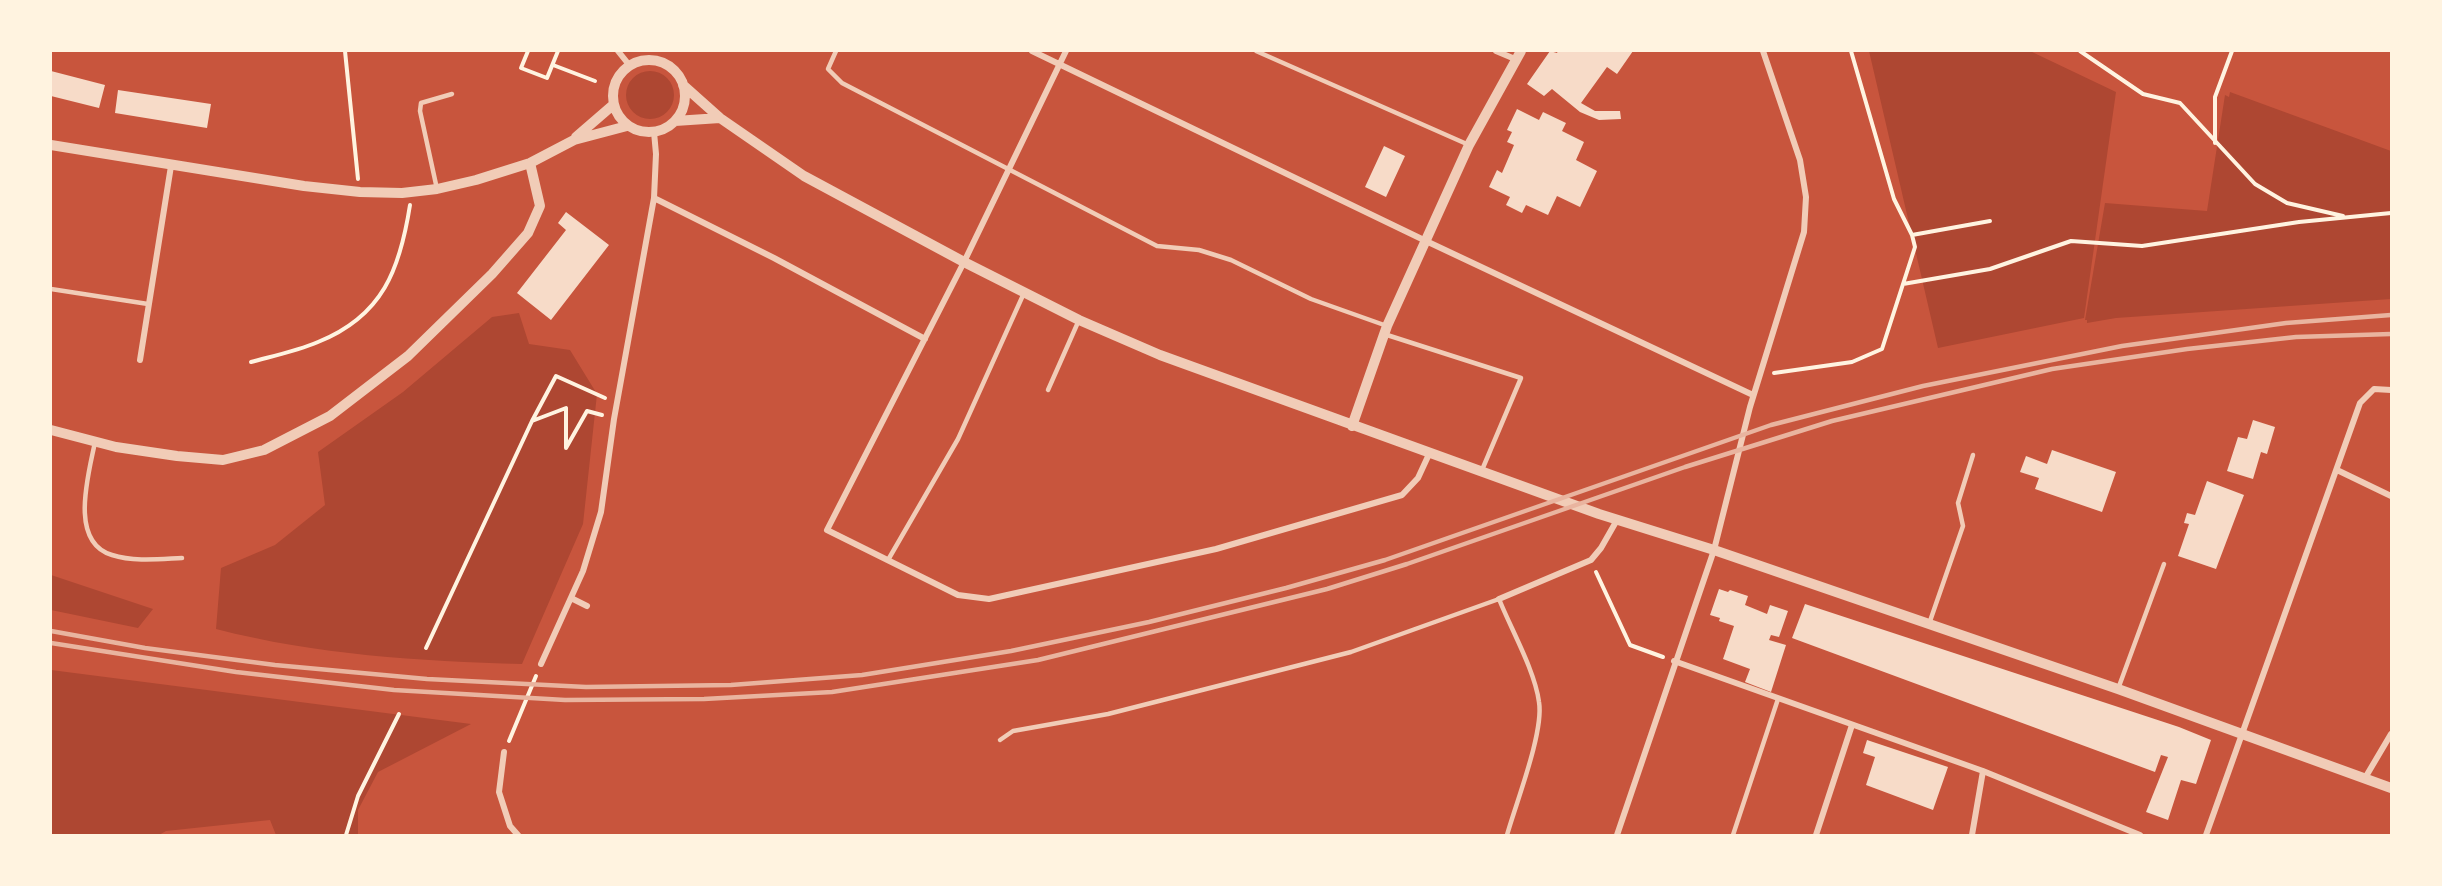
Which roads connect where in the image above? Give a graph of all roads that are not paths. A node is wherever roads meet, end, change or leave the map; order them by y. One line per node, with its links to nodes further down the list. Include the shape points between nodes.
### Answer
1 (618, 51): 10 (street)
2 (667, 51): 12 (street)
3 (836, 51): 25 (lane, via 828,69 842,83)
4 (1032, 51): 11 (street)
5 (1066, 51): 11 (street)
6 (1256, 51): 21 (lane)
7 (1496, 51): 9 (street)
8 (1763, 51): 39 (street, via 1800,160 1806,197 1804,232)
9 (1518, 55): 21 (street)
10 (636, 59): 12 (street); 15 (street, via 614,85)
11 (1060, 64): 25 (street); 28 (street)
12 (668, 65): 13 (street)
13 (683, 86): 16 (street); 17 (street, via 685,101)
14 (452, 94): 26 (lane, via 421,103)
15 (613, 105): 18 (street); 20 (street)
16 (720, 118): 17 (street); 29 (street, via 804,176)
17 (675, 121): 19 (street)
18 (627, 126): 19 (street); 20 (street)
19 (654, 132): 27 (street)
20 (574, 140): 23 (street)
21 (1469, 144): 28 (street)
22 (51, 145): 24 (street)
23 (530, 162): 26 (street); 42 (street, via 540,206 528,233 408,356 330,416 264,450 223,460)
24 (171, 166): 26 (street, via 360,192); 32 (street)
25 (1009, 168): 29 (street); 34 (lane, via 1157,246 1199,250 1231,260)
26 (436, 189)
27 (654, 198): 35 (street); 53 (street, via 616,404 601,512 594,542)
28 (1426, 241): 34 (street); 39 (street)
29 (964, 262): 31 (street); 35 (street)
30 (51, 289): 32 (lane)
31 (1025, 293): 33 (street); 51 (lane, via 958,439)
32 (148, 304): 36 (street)
33 (1079, 320): 37 (lane); 40 (street, via 1160,355)
34 (1386, 330): 40 (street); 46 (lane, via 1521,378)
35 (925, 339): 51 (street, via 827,530)
36 (140, 360)
37 (1048, 390)
38 (2391, 390): 45 (street, via 2374,389 2360,403)
39 (1754, 395): 49 (street)
40 (1352, 426): 43 (street)
41 (51, 430): 42 (street)
42 (95, 442): 50 (lane, via 84,510 88,532 99,549 128,559)
43 (1430, 452): 46 (street); 51 (street, via 1418,478 1402,495 1216,549 989,598 958,595)
44 (1973, 455): 56 (lane, via 1958,503 1963,526)
45 (2337, 470): 47 (street); 62 (street)
46 (1481, 471): 48 (street)
47 (2391, 496)
48 (1617, 520): 49 (street); 54 (street, via 1591,560)
49 (1714, 550): 56 (street); 57 (street)
50 (182, 558)
51 (888, 560)
52 (2164, 564): 59 (lane)
53 (571, 598): 55 (street); 58 (street)
54 (1499, 599): 64 (lane, via 1351,652 1108,714 1013,731); 70 (lane, via 1539,702 1534,742)
55 (587, 606)
56 (1929, 624): 59 (street)
57 (1674, 662): 60 (street); 71 (street)
58 (541, 664)
59 (2118, 689): 62 (street)
60 (1778, 699): 61 (street); 72 (lane)
61 (1852, 725): 66 (street); 73 (street)
62 (2242, 734): 67 (street); 76 (street)
63 (2391, 734): 67 (street)
64 (1000, 740)
65 (504, 752): 69 (street, via 499,792 510,826)
66 (1983, 771): 74 (street); 75 (street)
67 (2365, 778): 68 (street)
68 (2391, 788)
69 (518, 835)
70 (1507, 835)
71 (1617, 835)
72 (1733, 835)
73 (1816, 835)
74 (1972, 835)
75 (2140, 835)
76 (2206, 835)

